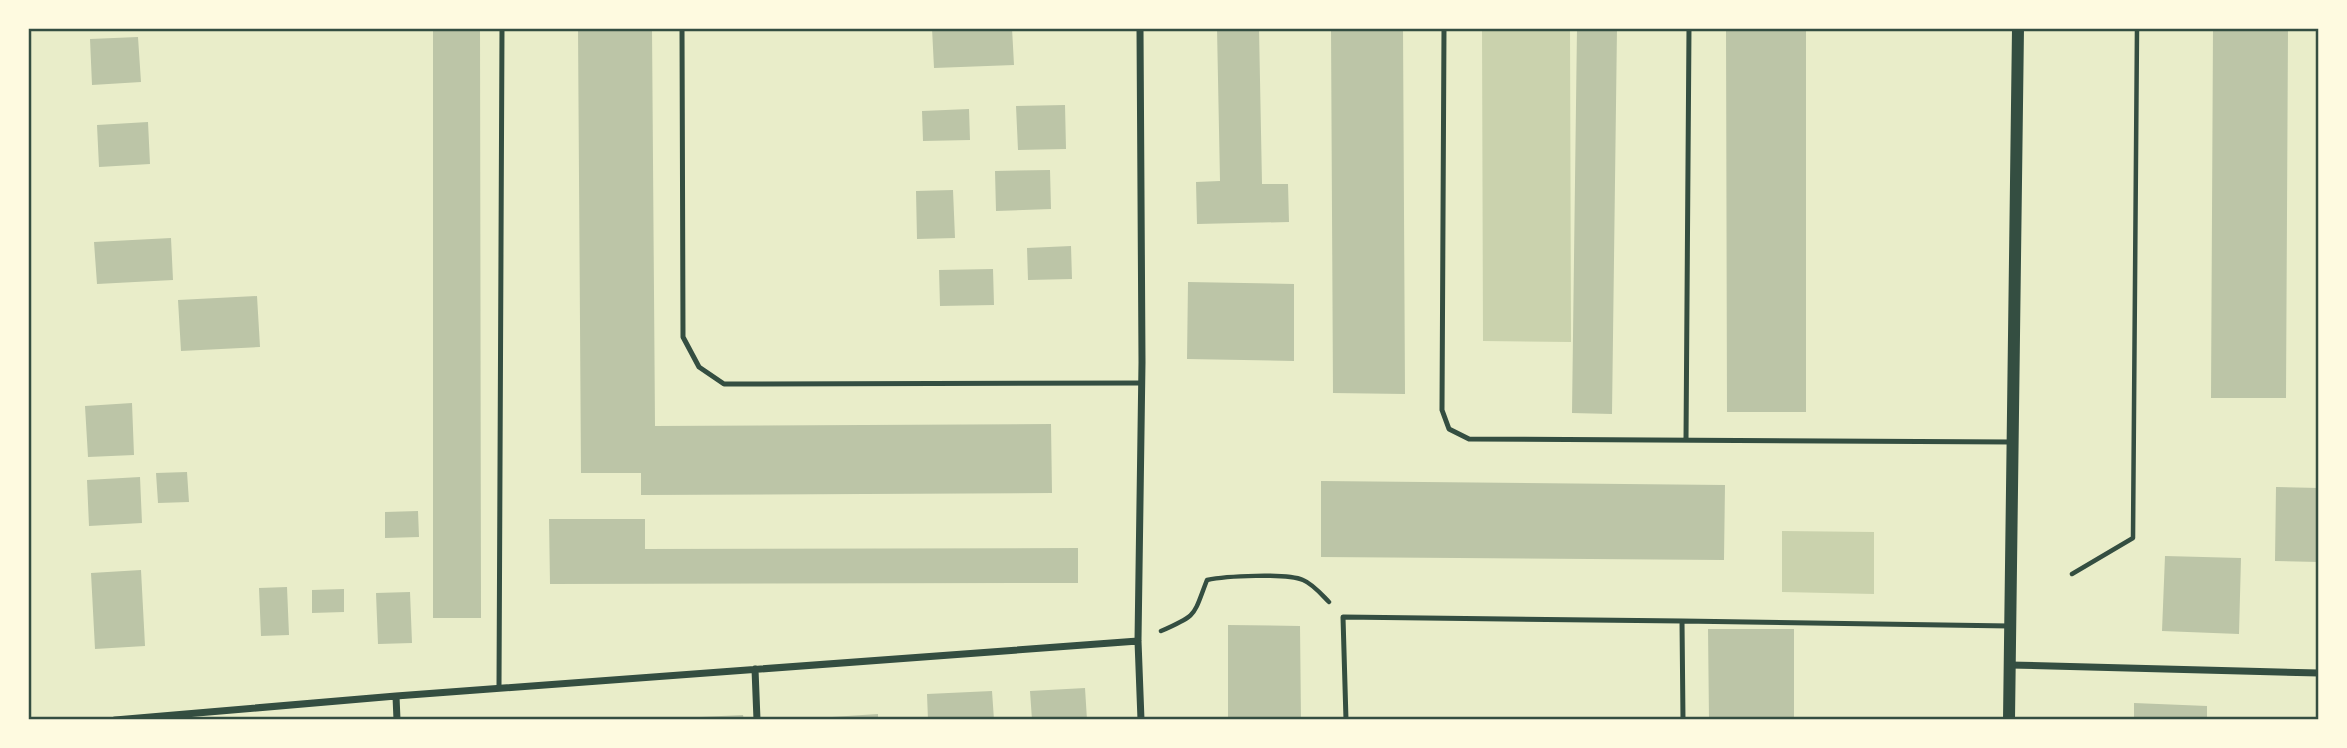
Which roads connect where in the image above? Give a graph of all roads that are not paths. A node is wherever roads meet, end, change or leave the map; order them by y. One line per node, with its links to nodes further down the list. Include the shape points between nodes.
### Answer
1 (502, 28): 16 (lane)
2 (682, 28): 7 (lane, via 683,337 699,367 724,384)
3 (1140, 28): 7 (street)
4 (1444, 28): 8 (lane, via 1442,410 1449,429 1469,439)
5 (1689, 28): 8 (lane)
6 (2018, 28): 9 (street)
7 (1142, 383): 12 (street)
8 (1686, 440): 9 (lane)
9 (2012, 442): 11 (street)
10 (1682, 621): 11 (lane); 22 (lane, via 1343,617); 23 (lane)
11 (2010, 626): 13 (street)
12 (1138, 641): 14 (street); 21 (street)
13 (2010, 665): 15 (street); 24 (street)
14 (755, 669): 16 (street); 20 (street)
15 (2319, 673)
16 (499, 688): 17 (street)
17 (396, 696): 18 (street); 19 (street)
18 (115, 720)
19 (397, 720)
20 (757, 720)
21 (1141, 720)
22 (1346, 720)
23 (1683, 720)
24 (2009, 720)

